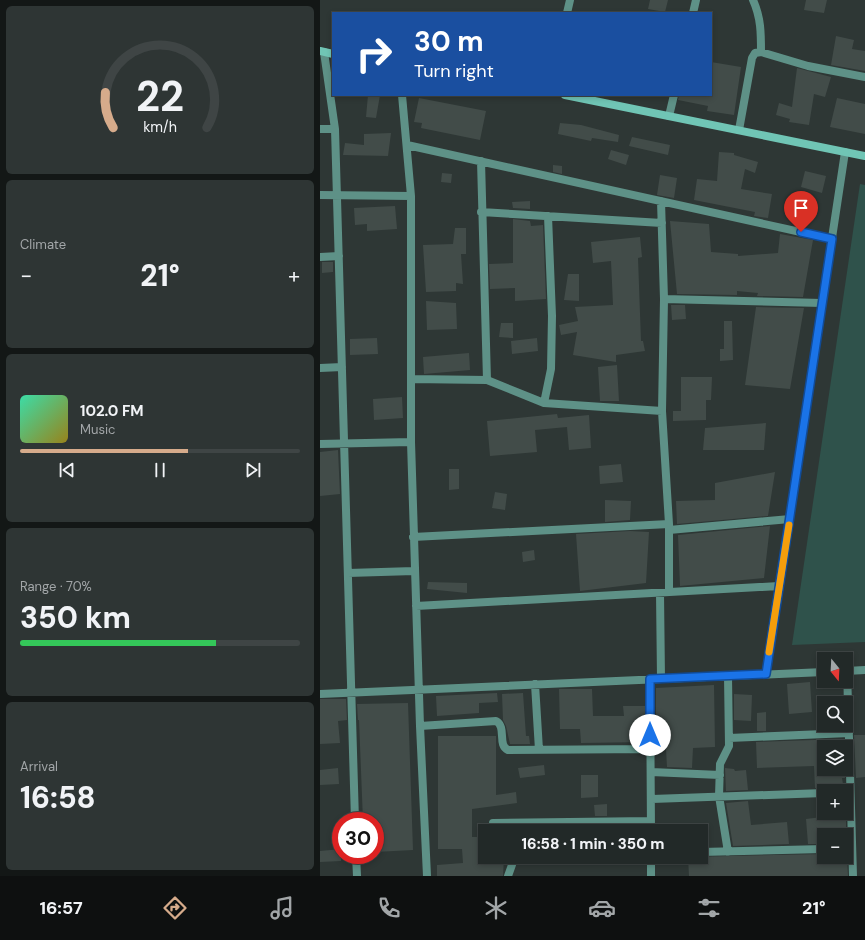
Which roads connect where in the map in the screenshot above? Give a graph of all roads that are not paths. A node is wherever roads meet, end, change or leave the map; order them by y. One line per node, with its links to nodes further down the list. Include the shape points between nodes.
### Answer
1 (570, 0): 4 (street)
2 (696, 0): 5 (street)
3 (753, 0): 7 (street, via 762,30)
4 (567, 12)
5 (693, 12)
6 (322, 52): 8 (main road); 15 (street)
7 (760, 52): 9 (street, via 808,66); 16 (street, via 755,53 752,58)
8 (332, 54)
9 (865, 77)
10 (402, 96): 17 (street)
11 (570, 96): 13 (main road)
12 (674, 96): 13 (street)
13 (669, 116): 16 (main road)
14 (320, 129): 15 (street)
15 (335, 129): 22 (street)
16 (739, 130): 18 (main road)
17 (407, 145): 20 (street); 23 (street)
18 (845, 152): 19 (main road); 28 (street)
19 (865, 156)
20 (481, 161): 24 (street); 25 (street)
21 (320, 195): 22 (street)
22 (337, 195): 23 (street); 29 (street)
23 (411, 196): 35 (street)
24 (661, 201): 27 (street); 28 (street)
25 (481, 212): 26 (street); 36 (street)
26 (548, 216): 27 (street); 37 (street, via 552,316 551,369)
27 (662, 223): 31 (street)
28 (832, 239): 32 (street)
29 (339, 256): 30 (street); 33 (street)
30 (320, 257)
31 (664, 299): 32 (street); 38 (street)
32 (822, 303): 42 (street)
33 (342, 367): 34 (street); 40 (street)
34 (320, 368)
35 (411, 379): 36 (street); 39 (street)
36 (487, 380): 37 (street)
37 (544, 404): 38 (street)
38 (662, 411): 43 (street)
39 (411, 442): 40 (street); 44 (street)
40 (343, 443): 41 (street); 46 (street)
41 (320, 444)
42 (790, 519): 43 (street); 47 (street)
43 (669, 527): 44 (street); 48 (street)
44 (413, 537): 45 (street)
45 (414, 571): 46 (street); 50 (street)
46 (348, 573): 60 (street)
47 (779, 586): 48 (street); 54 (street)
48 (669, 592): 49 (street)
49 (660, 593): 50 (street); 57 (street)
50 (416, 606): 59 (street)
51 (853, 670): 52 (street)
52 (865, 670)
53 (817, 672): 54 (street)
54 (766, 674): 55 (street)
55 (728, 676): 57 (street); 64 (street)
56 (650, 679): 57 (street); 58 (street); 65 (street)
57 (661, 679)
58 (535, 684): 59 (street); 66 (street)
59 (419, 690): 60 (street); 62 (street)
60 (352, 693): 61 (street); 73 (street)
61 (320, 694)
62 (420, 726): 66 (street, via 496,721 501,726 504,748); 85 (street)
63 (849, 732): 64 (street); 69 (street)
64 (729, 738): 68 (street, via 729,746 720,764)
65 (650, 749): 66 (street); 67 (street)
66 (539, 750)
67 (651, 772): 68 (street); 72 (street)
68 (720, 775): 71 (street)
69 (848, 784)
70 (817, 793): 71 (street)
71 (719, 796): 72 (street); 79 (street)
72 (652, 799): 74 (street)
73 (355, 812)
74 (651, 820): 75 (street); 76 (street)
75 (493, 823)
76 (651, 824)
77 (817, 849): 79 (street)
78 (708, 852): 79 (street)
79 (728, 852)
80 (356, 864): 84 (street)
81 (512, 864): 86 (street)
82 (651, 864): 87 (street)
83 (851, 864): 88 (street)
84 (357, 876)
85 (428, 876)
86 (508, 876)
87 (651, 876)
88 (853, 876)

